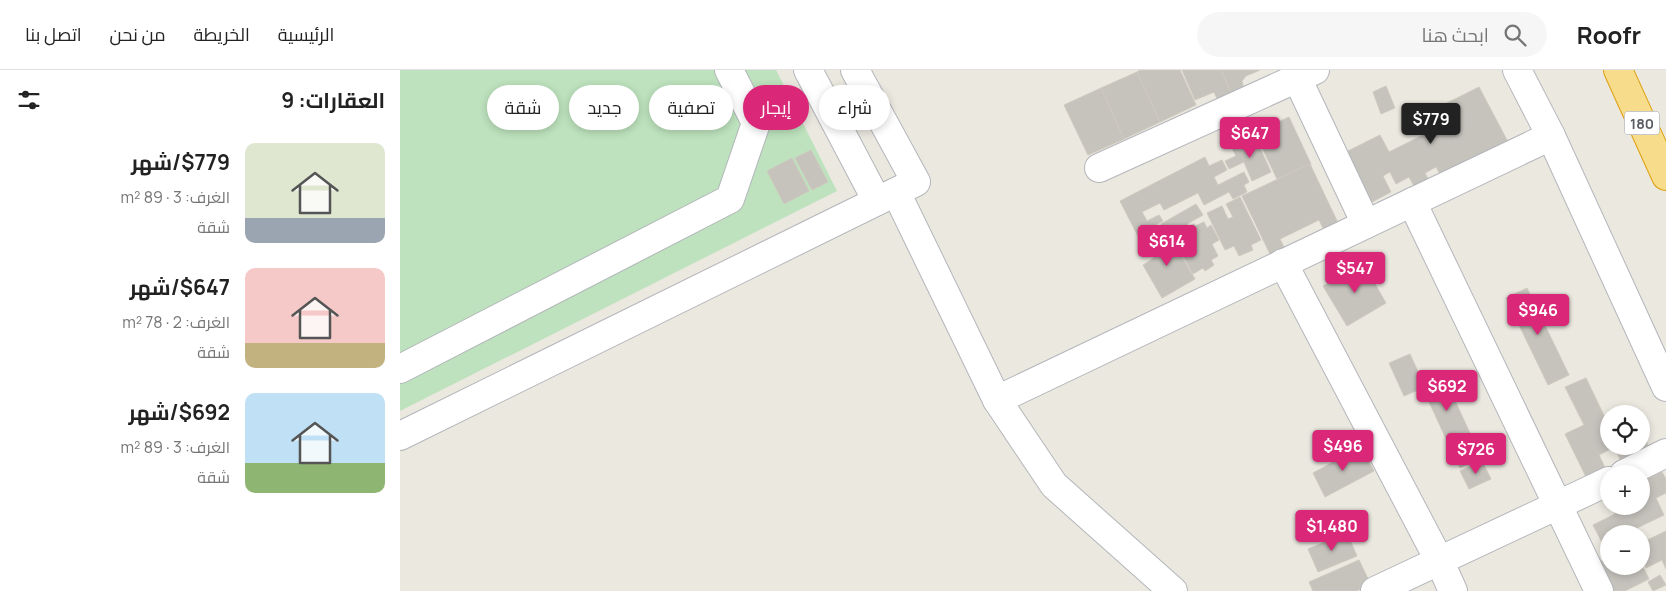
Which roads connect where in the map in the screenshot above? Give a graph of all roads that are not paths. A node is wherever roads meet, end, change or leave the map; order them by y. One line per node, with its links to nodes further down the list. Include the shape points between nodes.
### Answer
1 (728, 70): 14 (street, via 756,123 730,199)
2 (808, 70): 10 (street)
3 (855, 70): 10 (street)
4 (1517, 70): 7 (street)
5 (1618, 70): 9 (highway, 180)
6 (1306, 74): 8 (street); 12 (street)
7 (1551, 136): 11 (street); 15 (street)
8 (1099, 168)
9 (1666, 176)
10 (896, 192): 16 (street); 17 (street)
11 (1412, 202): 12 (street); 21 (street)
12 (1366, 224): 13 (street)
13 (1283, 263): 16 (street); 22 (street)
14 (400, 369)
15 (1666, 387)
16 (997, 400): 23 (street, via 1054,485)
17 (400, 436)
18 (1666, 453): 19 (street)
19 (1642, 465)
20 (1600, 485): 21 (street)
21 (1558, 506): 22 (street); 26 (street)
22 (1440, 562): 24 (street); 25 (street)
23 (1173, 591)
24 (1375, 591)
25 (1453, 591)
26 (1599, 591)

